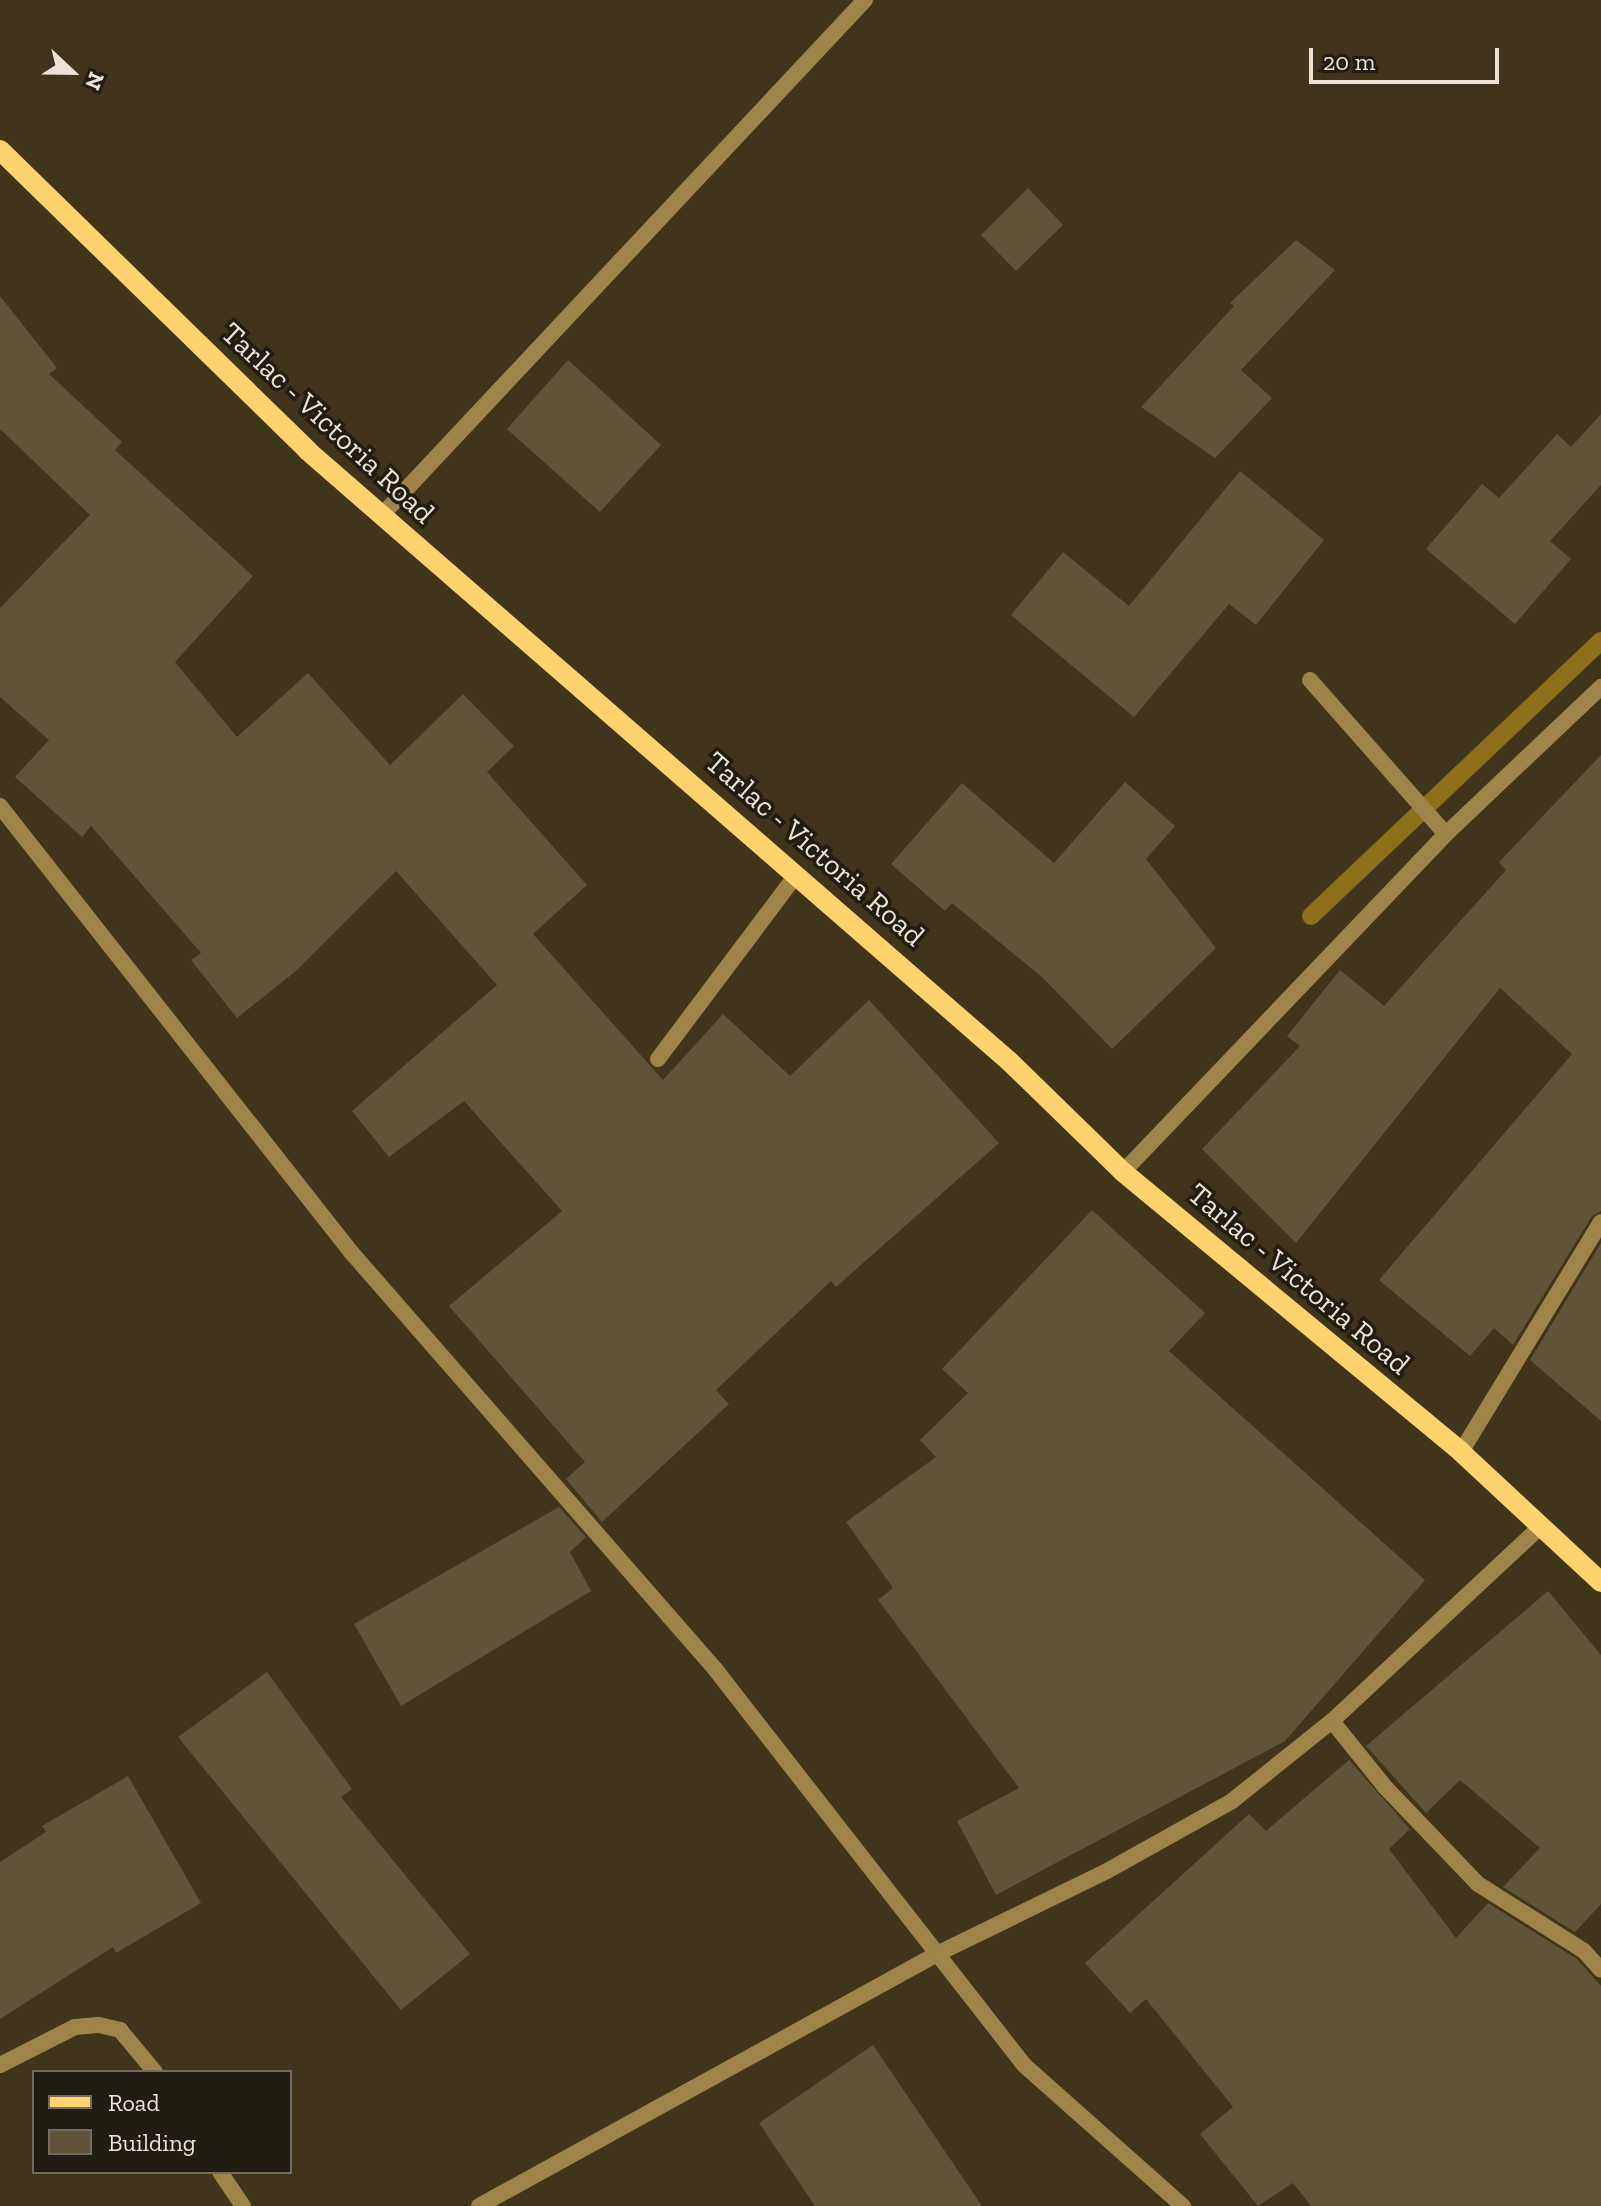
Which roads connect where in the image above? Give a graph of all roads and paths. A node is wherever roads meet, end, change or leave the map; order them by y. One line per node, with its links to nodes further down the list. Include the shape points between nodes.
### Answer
1 (865, 0): 3 (street)
2 (0, 150): 3 (main road, Tarlac - Victoria Road, via 308,451)
3 (382, 515): 8 (main road, Tarlac - Victoria Road)
4 (1310, 680): 7 (street)
5 (1601, 687): 7 (street)
6 (0, 806): 16 (street, via 351,1252 715,1669)
7 (1446, 834): 10 (street)
8 (797, 874): 9 (street); 10 (main road, Tarlac - Victoria Road, via 1009,1061)
9 (658, 1059)
10 (1123, 1172): 12 (main road, Tarlac - Victoria Road)
11 (1601, 1222): 12 (street)
12 (1461, 1452): 13 (main road, Tarlac - Victoria Road)
13 (1541, 1526): 14 (main road, Tarlac - Victoria Road); 15 (street)
14 (1601, 1582)
15 (1332, 1721): 16 (street, via 1232,1801 1107,1871); 17 (street, via 1385,1787 1478,1884 1584,1951)
16 (937, 1954): 22 (street); 23 (street, via 1024,2065)
17 (1601, 1970)
18 (0, 2065): 19 (street, via 75,2027 99,2025 120,2030)
19 (153, 2070)
20 (221, 2174): 21 (street)
21 (243, 2206)
22 (479, 2206)
23 (1183, 2206)

